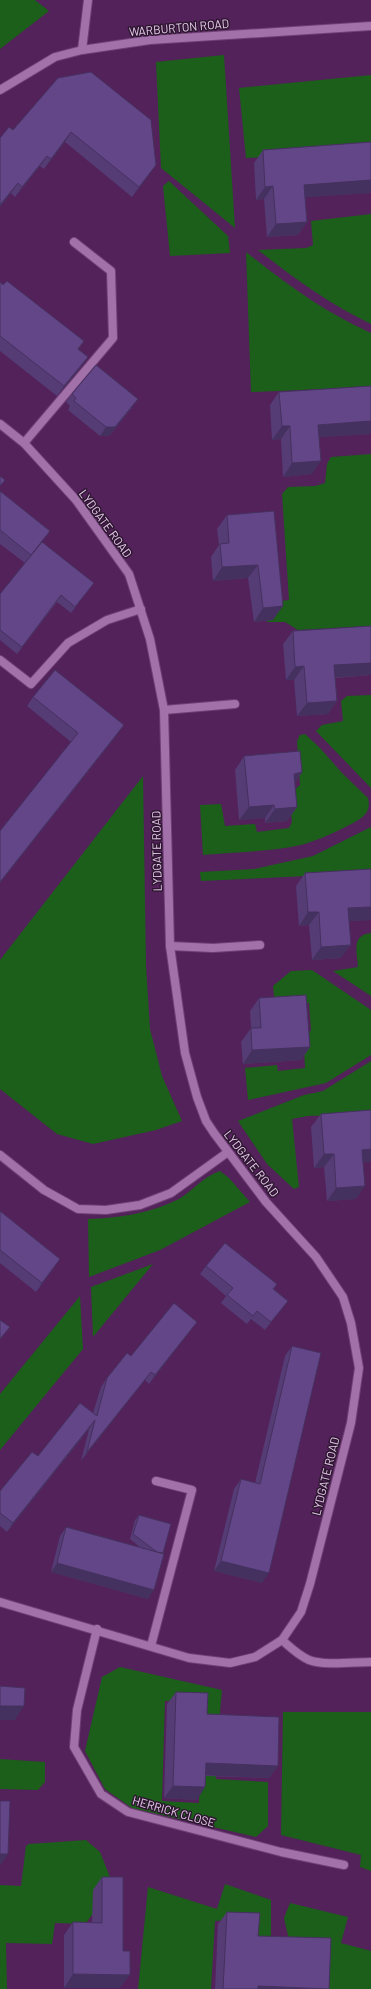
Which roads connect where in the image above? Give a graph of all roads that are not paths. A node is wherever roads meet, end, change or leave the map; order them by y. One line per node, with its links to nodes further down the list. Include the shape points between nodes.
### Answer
1 (88, 0): 3 (street)
2 (371, 26): 3 (street, WARBURTON ROAD, via 150,40)
3 (82, 50): 4 (street, WARBURTON ROAD, via 56,57)
4 (0, 90)
5 (74, 242): 7 (street, via 111,271 113,338)
6 (0, 424): 7 (street, LYDGATE ROAD)
7 (24, 443): 8 (street, LYDGATE ROAD, via 76,500 129,574)
8 (140, 609): 9 (street, via 107,620 68,643 31,684); 11 (street, LYDGATE ROAD, via 150,640)
9 (0, 660)
10 (234, 704): 11 (street)
11 (164, 710): 13 (street, LYDGATE ROAD)
12 (260, 945): 13 (street, via 213,948)
13 (170, 946): 14 (street, LYDGATE ROAD, via 185,1053 197,1097 206,1120)
14 (228, 1152): 15 (street, via 172,1192 140,1205 106,1210 78,1209 44,1190); 19 (street, LYDGATE ROAD, via 266,1202 316,1257 343,1297 359,1368 351,1423 310,1584 301,1612)
15 (0, 1155)
16 (156, 1481): 20 (street, via 192,1490)
17 (0, 1602): 18 (street, LYDGATE ROAD)
18 (97, 1629): 20 (street, LYDGATE ROAD); 22 (street, HERRICK CLOSE, via 77,1710 74,1747 101,1794 128,1812 281,1852)
19 (282, 1640): 20 (street, LYDGATE ROAD, via 255,1657 230,1663 189,1658); 21 (street, via 310,1660)
20 (151, 1646)
21 (371, 1662)
22 (344, 1865)

